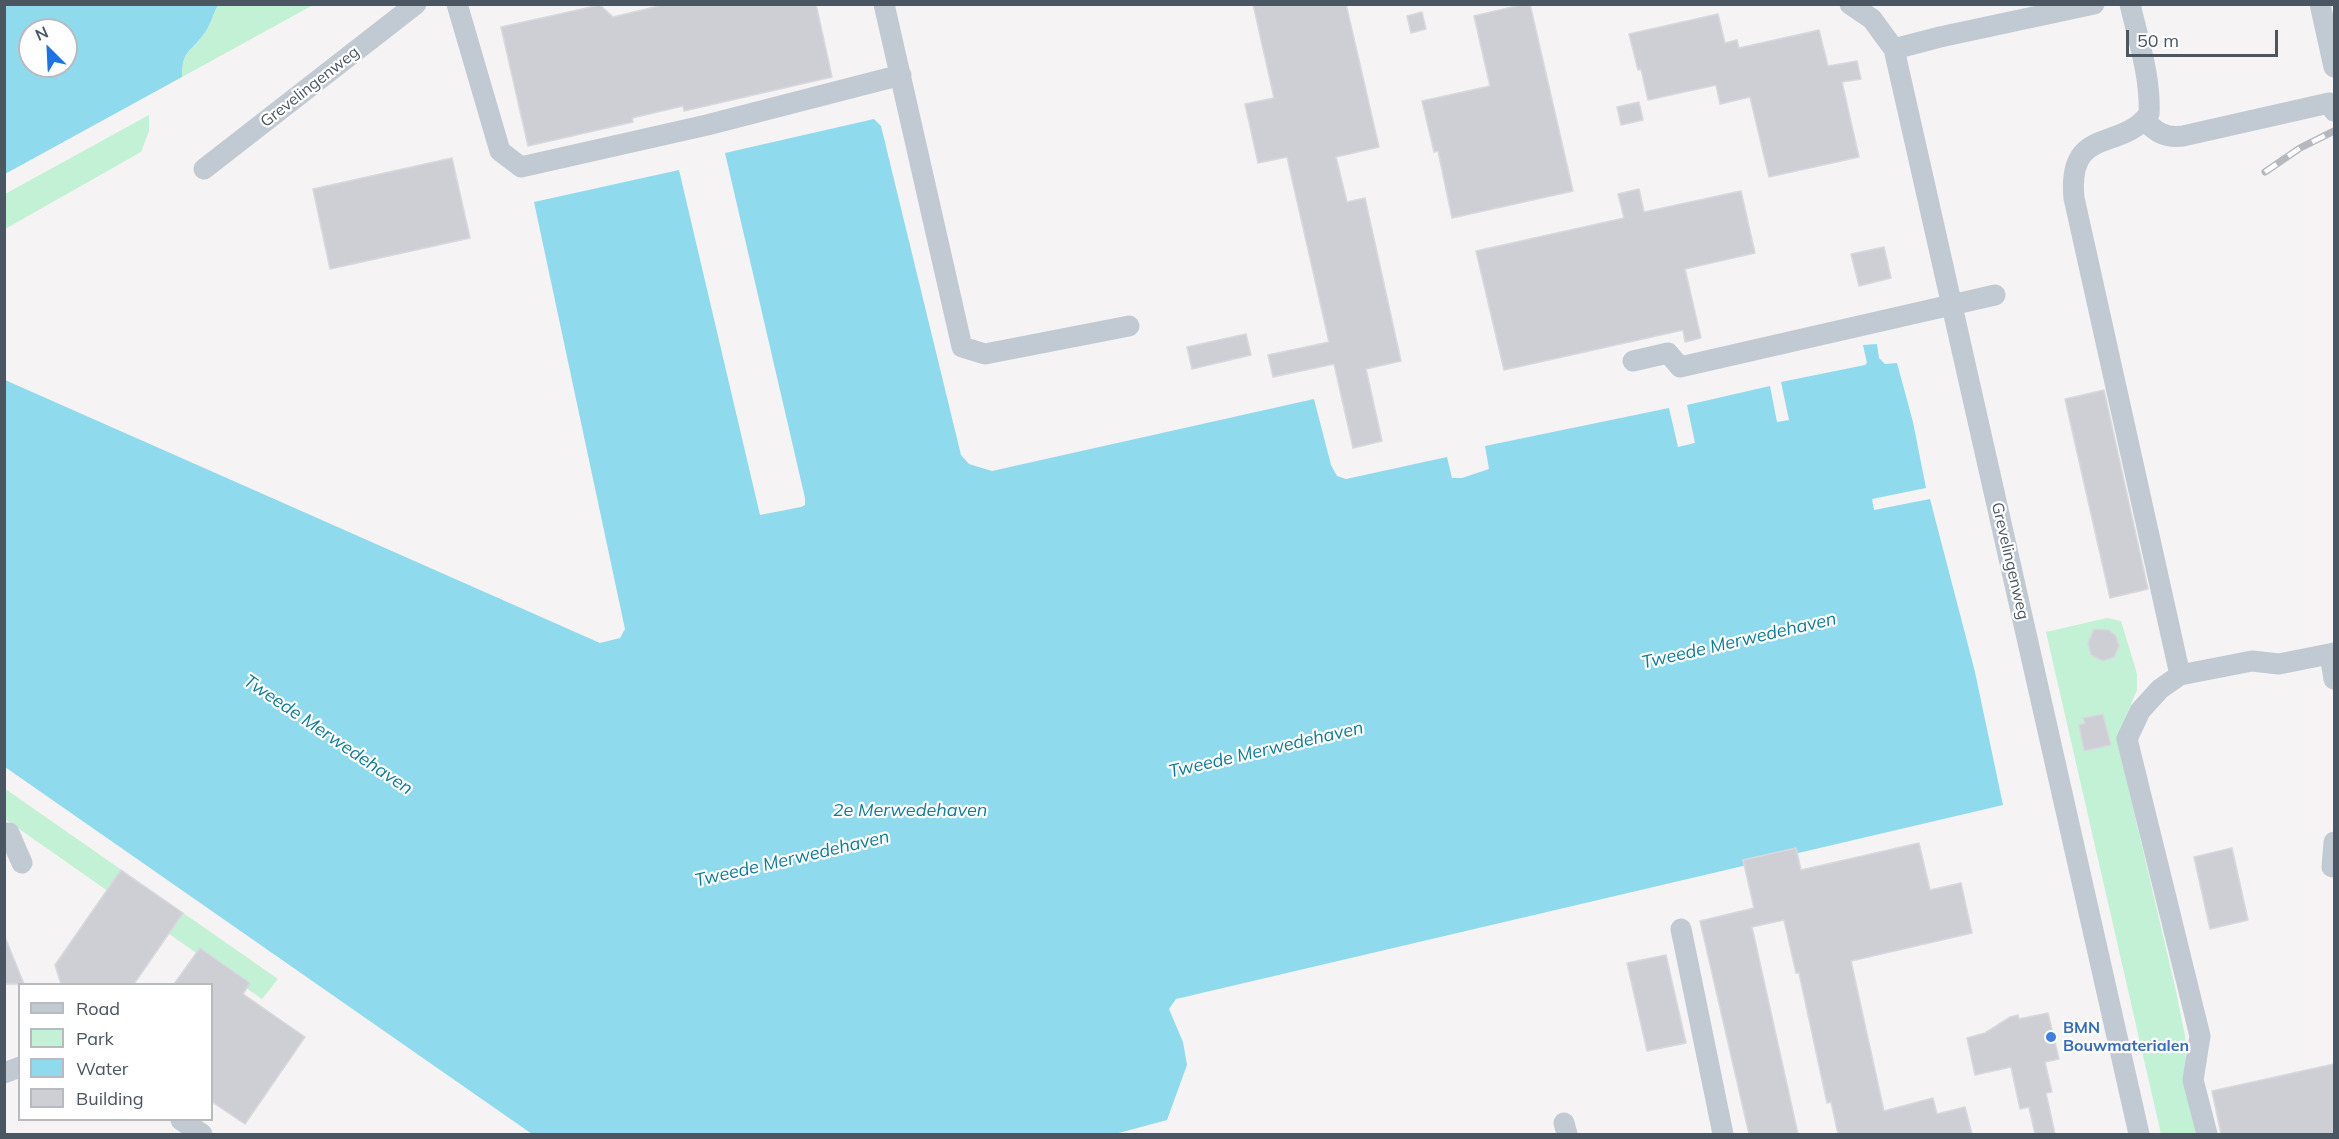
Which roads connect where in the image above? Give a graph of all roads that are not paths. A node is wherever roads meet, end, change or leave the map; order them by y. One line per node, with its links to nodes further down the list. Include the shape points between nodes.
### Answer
1 (416, 4): 13 (street, Grevelingenweg)
2 (457, 4): 10 (street, via 500,152 521,166 707,125)
3 (884, 4): 10 (street)
4 (1850, 4): 8 (street, Grevelingenweg, via 1872,19)
5 (2094, 4): 8 (street)
6 (2130, 4): 12 (street, via 2148,94 2148,114)
7 (2320, 4): 9 (street)
8 (1894, 49): 15 (street, Grevelingenweg)
9 (2334, 67)
10 (901, 75): 16 (street, via 962,347 985,354)
11 (2332, 101): 12 (street, via 2183,136 2161,135)
12 (2144, 120): 19 (street, via 2094,145 2078,162 2072,178)
13 (204, 170)
14 (1995, 296): 15 (street)
15 (1953, 306): 17 (street, via 1680,367 1668,354); 29 (street, Grevelingenweg)
16 (1129, 326)
17 (1633, 361)
18 (2332, 653): 19 (street, via 2279,664 2252,661); 20 (street)
19 (2180, 675): 30 (street, via 2160,688 2140,711 2127,739 2200,1036 2193,1080)
20 (2334, 679)
21 (4, 833): 23 (street, via 9,832)
22 (2334, 842): 24 (street)
23 (22, 863)
24 (2332, 867)
25 (1681, 929): 28 (street)
26 (185, 1121): 27 (street)
27 (202, 1134)
28 (1723, 1134)
29 (2139, 1134)
30 (2207, 1134)

